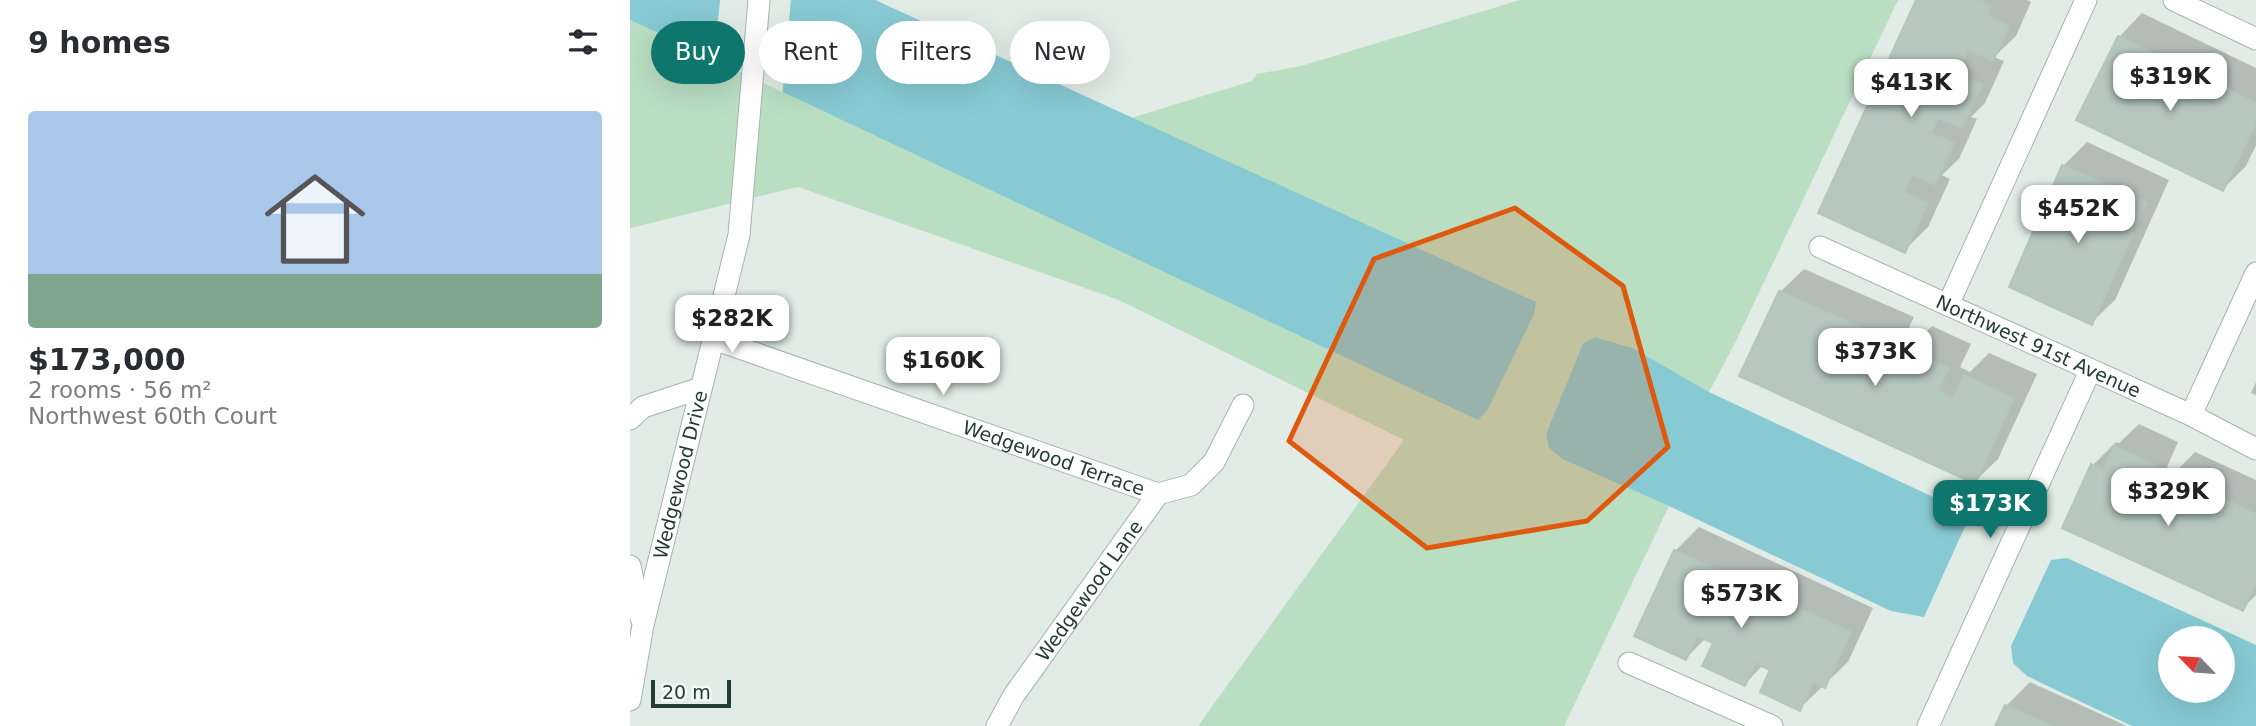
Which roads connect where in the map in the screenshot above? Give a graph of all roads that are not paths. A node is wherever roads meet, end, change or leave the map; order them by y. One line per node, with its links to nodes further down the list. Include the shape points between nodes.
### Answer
1 (760, 0): 8 (street, Wedgewood Drive, via 739,235)
2 (2086, 0): 7 (street)
3 (2174, 0): 4 (street)
4 (2256, 39)
5 (1820, 247): 7 (street, Northwest 91st Avenue)
6 (2256, 273): 12 (street)
7 (1948, 305): 9 (street, Northwest 91st Avenue)
8 (714, 339): 10 (street, Wedgewood Drive); 15 (street, Wedgewood Terrace)
9 (2090, 371): 12 (street, Northwest 91st Avenue); 22 (street)
10 (701, 388): 13 (street, via 643,407); 17 (street, Wedgewood Drive)
11 (1243, 405): 15 (street, via 1214,462 1191,485)
12 (2190, 415): 14 (street, Northwest 91st Avenue)
13 (630, 419)
14 (2256, 449)
15 (1158, 494): 20 (street, Wedgewood Lane, via 1014,695)
16 (630, 566): 17 (street)
17 (643, 625): 19 (street, Wedgewood Drive)
18 (1629, 663): 21 (street)
19 (630, 700)
20 (997, 726)
21 (1772, 726)
22 (1928, 726)

